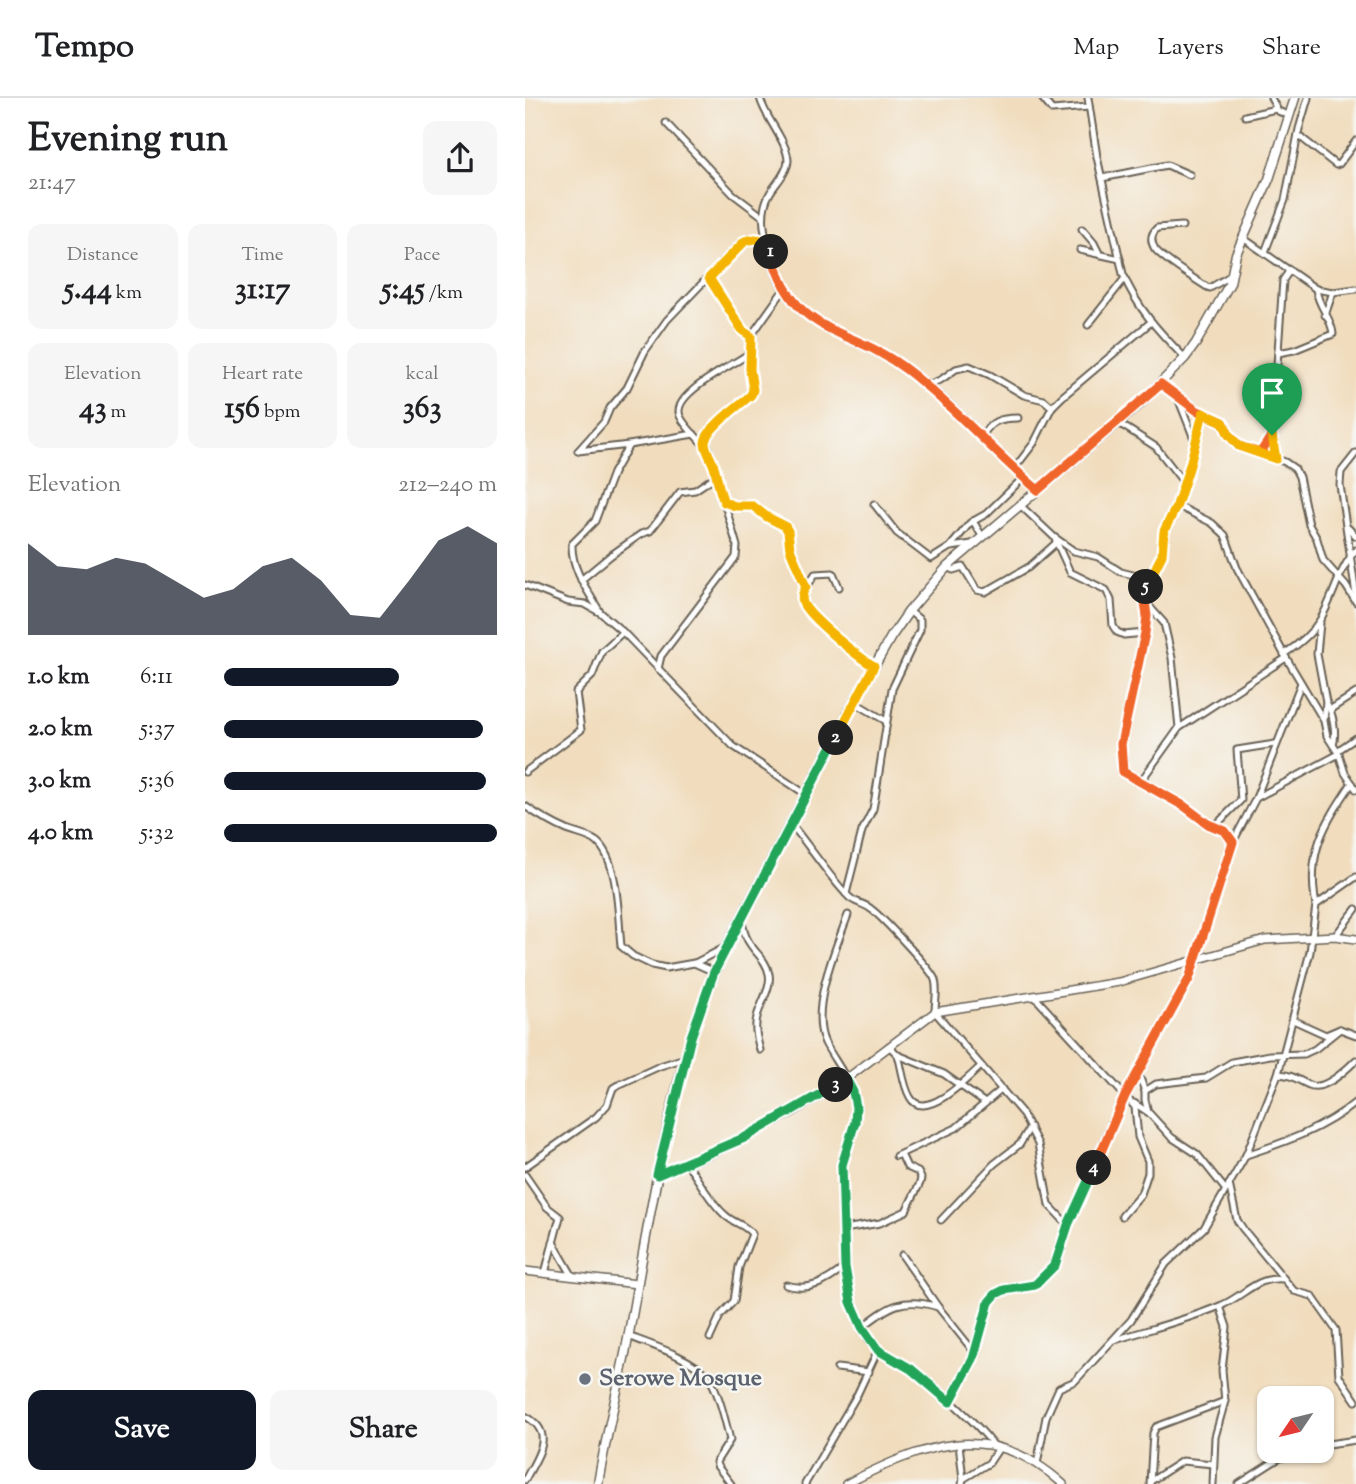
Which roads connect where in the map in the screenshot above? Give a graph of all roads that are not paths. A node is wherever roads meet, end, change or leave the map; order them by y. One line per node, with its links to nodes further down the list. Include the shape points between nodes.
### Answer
1 (760, 98): 16 (street, via 788,154 788,165 769,194)
2 (1042, 98): 7 (street, via 1052,110)
3 (1088, 98): 7 (street)
4 (1271, 98): 8 (street)
5 (1295, 98): 9 (main road)
6 (1308, 98): 12 (street)
7 (1089, 107): 15 (street)
8 (1276, 109): 9 (street); 10 (street)
9 (1289, 115): 19 (main road)
10 (1245, 116)
11 (666, 123): 16 (street, via 733,194)
12 (1298, 135): 13 (street, via 1338,165); 22 (street, via 1285,200)
13 (1356, 141)
14 (1190, 175): 15 (street, via 1167,165)
15 (1102, 178): 24 (street)
16 (762, 216): 20 (street)
17 (1182, 226): 26 (street, via 1157,228 1152,238 1156,249 1207,287)
18 (1082, 229): 23 (street)
19 (1244, 238): 22 (street); 26 (main road)
20 (768, 241): 27 (street, via 745,241); 29 (street)
21 (1080, 250): 23 (street)
22 (1265, 252): 25 (street)
23 (1100, 255): 24 (street)
24 (1120, 259): 28 (street)
25 (1290, 270): 30 (street); 38 (street, via 1283,280)
26 (1230, 276): 39 (main road, via 1219,304)
27 (709, 278): 36 (street, via 743,331); 51 (street, via 659,331 604,422 578,450)
28 (1125, 278): 34 (street); 35 (street)
29 (785, 288): 36 (street); 41 (street, via 821,326 869,347)
30 (1316, 289): 32 (street); 33 (street)
31 (1356, 289): 32 (street)
32 (1333, 292): 33 (street)
33 (1325, 315): 38 (street, via 1334,330 1332,336)
34 (1151, 322): 39 (street); 43 (street)
35 (1088, 324)
36 (751, 336): 37 (street)
37 (751, 352): 47 (street, via 701,383 682,402 679,415); 52 (street, via 753,392 711,430)
38 (1278, 353): 48 (street)
39 (1185, 358): 40 (main road)
40 (1161, 384): 42 (street); 46 (main road)
41 (926, 386): 43 (street, via 969,366); 49 (street)
42 (1177, 396): 44 (street); 50 (street)
43 (1052, 407): 56 (street)
44 (1203, 413): 50 (street); 53 (street, via 1223,422 1239,446)
45 (1018, 418): 49 (street, via 997,419)
46 (1117, 422): 59 (street, via 1156,447); 60 (main road)
47 (694, 433): 51 (street); 52 (street)
48 (1272, 435): 53 (street); 55 (street)
49 (982, 437): 56 (street)
50 (1197, 444): 59 (street)
51 (629, 445): 78 (street, via 595,521 572,544)
52 (705, 446): 57 (street)
53 (1260, 453): 55 (street)
54 (1356, 453): 66 (street, via 1341,472)
55 (1276, 459): 77 (street, via 1298,474 1309,525 1323,560)
56 (1014, 470): 58 (street)
57 (716, 477): 61 (street); 78 (street, via 695,490 680,492 650,531)
58 (1023, 478): 60 (street); 65 (street)
59 (1184, 483): 64 (street)
60 (1038, 490): 63 (main road)
61 (724, 502): 80 (street, via 753,506 785,526); 93 (street, via 736,557 661,656)
62 (874, 504): 71 (street, via 898,533 931,559)
63 (1020, 505): 67 (main road); 69 (street)
64 (1177, 505): 75 (street, via 1164,531 1162,555); 91 (street, via 1225,535)
65 (973, 521): 67 (street); 71 (street)
66 (1348, 528): 68 (street); 73 (street)
67 (982, 536): 70 (main road)
68 (1356, 536)
69 (1055, 540): 74 (street, via 1029,567 985,592 977,590 963,567 953,570); 76 (street, via 1121,572); 90 (street, via 1070,572 1106,590 1117,632)
70 (972, 544): 71 (street); 74 (main road)
71 (950, 547)
72 (1356, 551): 73 (street)
73 (1350, 557): 77 (street); 83 (street)
74 (947, 566): 86 (main road)
75 (1155, 567): 76 (street); 82 (street)
76 (1142, 577): 82 (street)
77 (1338, 579): 84 (street); 88 (street)
78 (581, 580): 87 (street)
79 (525, 585): 87 (street)
80 (806, 587): 81 (street, via 813,575 830,572 836,575); 92 (street, via 802,599 809,612)
81 (839, 587)
82 (1145, 589): 85 (street)
83 (1356, 595)
84 (1356, 602)
85 (1147, 606): 90 (street); 101 (street, via 1164,623)
86 (909, 611): 92 (main road); 99 (street, via 919,620 920,630 892,689)
87 (601, 613): 89 (street)
88 (1321, 619): 91 (street); 97 (street, via 1317,654)
89 (623, 632): 93 (street); 105 (street, via 602,651 592,676 576,692 581,730)
90 (1145, 633): 106 (street, via 1121,744 1123,772)
91 (1285, 656): 94 (street); 101 (street)
92 (874, 666): 96 (main road)
93 (658, 669): 108 (street, via 733,746)
94 (1301, 683): 100 (street); 103 (street)
95 (1356, 693): 98 (street)
96 (854, 702): 99 (street); 108 (main road)
97 (1326, 702): 98 (street); 100 (street)
98 (1331, 709): 104 (street)
99 (886, 720): 115 (street, via 873,810 862,831)
100 (1324, 721): 104 (street)
101 (1179, 728): 106 (street)
102 (1356, 738): 104 (street)
103 (1275, 744): 109 (street); 112 (street, via 1237,750 1241,800)
104 (1336, 750): 107 (street); 109 (street)
105 (525, 772)
106 (1141, 781): 112 (street)
107 (1354, 786): 116 (street, via 1329,816 1317,844 1312,883)
108 (807, 795): 111 (main road)
109 (1255, 798): 113 (street)
110 (525, 806): 125 (street, via 601,847 611,866 625,950 666,968)
111 (791, 824): 115 (street); 119 (main road)
112 (1215, 826): 113 (street)
113 (1233, 842): 124 (street)
114 (1356, 877): 116 (street)
115 (846, 894): 128 (street, via 879,915 933,975)
116 (1316, 905): 120 (street)
117 (1356, 909): 121 (street)
118 (848, 915): 141 (street, via 831,961 819,1021)
119 (743, 920): 123 (main road); 133 (street, via 746,940 770,977 756,1018)
120 (1312, 936): 121 (street); 124 (street, via 1265,940); 129 (street)
121 (1335, 936): 122 (street)
122 (1356, 939)
123 (726, 947): 125 (street); 126 (main road)
124 (1196, 961): 127 (street, via 1119,982); 139 (street)
125 (694, 964): 126 (street)
126 (714, 972): 136 (main road)
127 (1034, 996): 128 (street); 145 (street)
128 (935, 1012): 132 (street); 138 (street)
129 (1293, 1020): 130 (street, via 1326,1034); 134 (street)
130 (1340, 1029): 131 (street); 134 (street, via 1304,1054)
131 (1356, 1035)
132 (889, 1046): 135 (street); 141 (street)
133 (760, 1051)
134 (1284, 1054): 140 (street); 144 (street, via 1232,1062 1206,1078 1156,1084)
135 (898, 1055): 142 (street); 142 (street, via 909,1096 920,1106 931,1104)
136 (686, 1058): 154 (street, via 613,1088 596,1117); 156 (main road)
137 (1356, 1060): 140 (street, via 1339,1076 1317,1086)
138 (981, 1066): 142 (street); 143 (street)
139 (1138, 1073): 144 (street); 145 (street)
140 (1278, 1074): 152 (street)
141 (846, 1079): 153 (street, via 771,1124); 161 (street, via 856,1114 843,1158)
142 (960, 1084): 147 (street)
143 (1002, 1089): 147 (street); 149 (street)
144 (1145, 1091): 145 (street); 148 (street)
145 (1129, 1099): 148 (street); 158 (street, via 1135,1107 1148,1173 1141,1194); 160 (street)
146 (1356, 1102): 152 (street, via 1322,1126)
147 (985, 1103): 161 (street, via 956,1128 899,1155 921,1178 901,1215)
148 (1149, 1113): 157 (street)
149 (1030, 1126): 150 (street); 151 (street)
150 (1020, 1144): 151 (street); 159 (street)
151 (1038, 1144): 160 (street, via 1047,1198)
152 (1246, 1155): 157 (street)
153 (687, 1164): 156 (street); 175 (street, via 720,1210 752,1234 732,1305 720,1316)
154 (525, 1167)
155 (525, 1175): 162 (street, via 547,1207 560,1217)
156 (657, 1175): 169 (main road)
157 (1227, 1186): 168 (street, via 1237,1220); 176 (street, via 1204,1228 1166,1264)
158 (1122, 1216)
159 (941, 1220)
160 (1068, 1225): 178 (street, via 1059,1257 1042,1279 1031,1287 1004,1290 992,1299)
161 (844, 1229): 164 (street)
162 (553, 1242): 166 (street); 167 (street)
163 (902, 1255): 172 (street)
164 (845, 1267): 170 (street, via 821,1284); 173 (street, via 851,1302)
165 (525, 1270): 166 (street)
166 (545, 1273): 167 (street)
167 (572, 1275): 169 (street)
168 (1283, 1279): 171 (street, via 1259,1281); 182 (street, via 1294,1291 1313,1296 1334,1326 1339,1376)
169 (637, 1283): 174 (main road)
170 (786, 1285)
171 (1220, 1306): 176 (street); 181 (street, via 1227,1327 1222,1370)
172 (938, 1307): 173 (street, via 901,1302); 178 (street)
173 (862, 1327): 177 (street)
174 (628, 1335): 195 (main road); 196 (street, via 667,1351 708,1377 730,1440 716,1462)
175 (710, 1338)
176 (1115, 1340): 190 (street, via 1075,1381 1057,1391 1046,1417)
177 (878, 1350): 180 (street); 183 (street, via 911,1369)
178 (975, 1353): 183 (street)
179 (837, 1368): 180 (street)
180 (869, 1372): 197 (street)
181 (1225, 1401): 191 (street); 194 (street, via 1156,1427)
182 (1356, 1401)
183 (950, 1402): 188 (street)
184 (525, 1416): 192 (street, via 537,1423 543,1437)
185 (1356, 1440): 186 (street)
186 (1334, 1443)
187 (958, 1444): 188 (street); 193 (street); 198 (street, via 895,1459)
188 (997, 1447): 190 (street); 193 (street, via 989,1463)
189 (1273, 1463): 201 (street)
190 (1037, 1464): 199 (street)
191 (1213, 1464): 194 (street, via 1182,1461); 200 (street)
192 (525, 1480)
193 (963, 1482)
194 (1150, 1482)
195 (598, 1484)
196 (731, 1484)
197 (805, 1484)
198 (846, 1484)
199 (1063, 1484)
200 (1213, 1484)
201 (1239, 1484)

